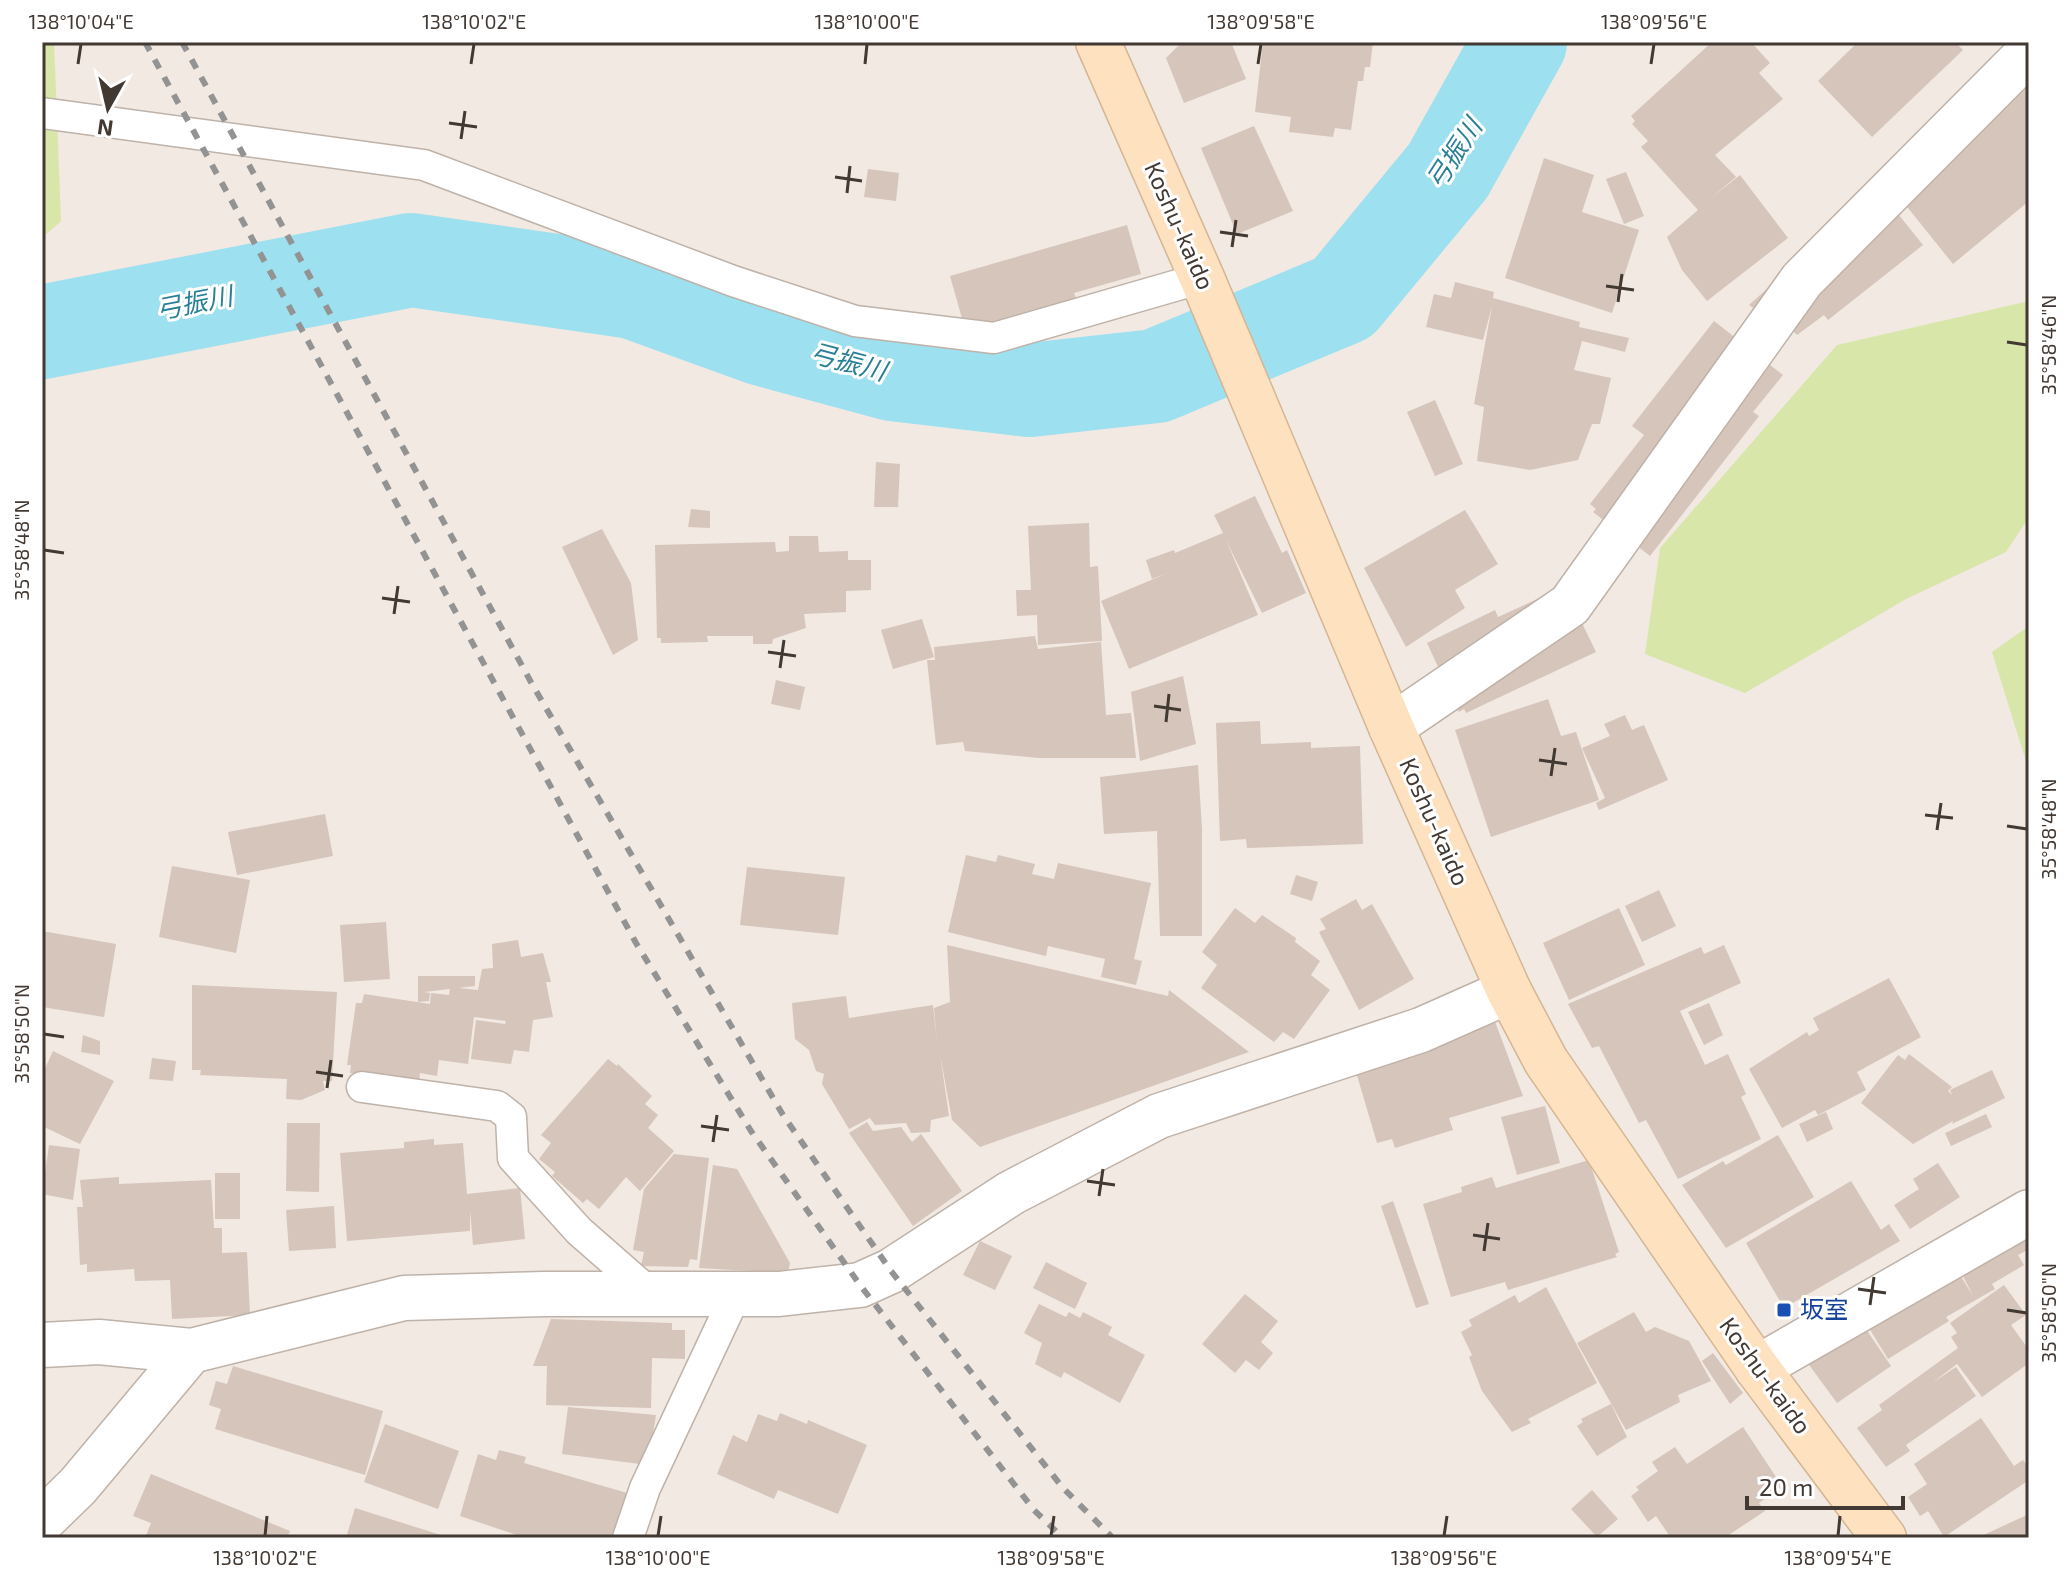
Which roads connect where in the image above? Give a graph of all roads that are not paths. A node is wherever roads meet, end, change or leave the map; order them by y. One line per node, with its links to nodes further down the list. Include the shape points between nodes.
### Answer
1 (1098, 42): 4 (main road, Koshu-kaido)
2 (2029, 52): 5 (street, via 1802,280 1570,605)
3 (42, 113): 4 (lane, via 424,165 855,321 994,338)
4 (1202, 278): 5 (main road, Koshu-kaido)
5 (1391, 727): 6 (main road, Koshu-kaido)
6 (1509, 991): 10 (street, via 1421,1030 1159,1116 1011,1193 891,1271 860,1285); 13 (main road, Koshu-kaido, via 1546,1061)
7 (362, 1087): 9 (lane, via 497,1106 511,1117 513,1158 579,1231)
8 (2029, 1212): 13 (street)
9 (651, 1294): 10 (street); 12 (street, via 404,1298)
10 (736, 1294): 15 (lane, via 645,1488)
11 (42, 1345): 12 (street, via 99,1342)
12 (191, 1351): 14 (street, via 78,1486)
13 (1757, 1368): 16 (main road, Koshu-kaido)
14 (42, 1521)
15 (628, 1538)
16 (1884, 1538)

